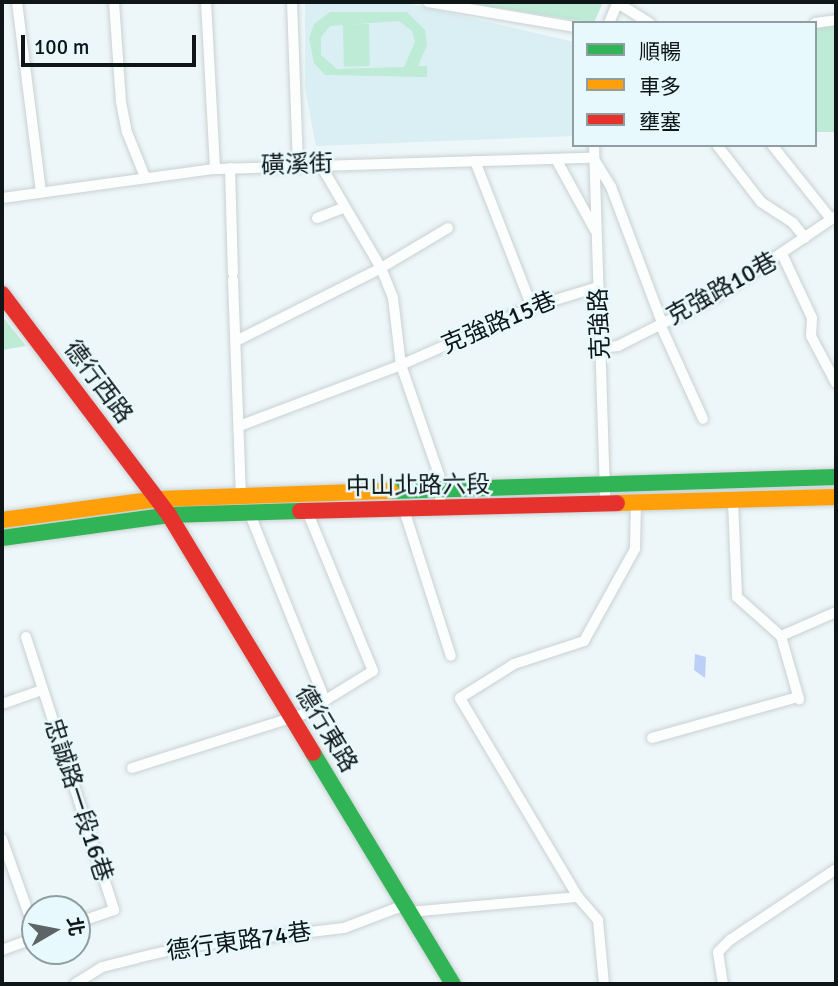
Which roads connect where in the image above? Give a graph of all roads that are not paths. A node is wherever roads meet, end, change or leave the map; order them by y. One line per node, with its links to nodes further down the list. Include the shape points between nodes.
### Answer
1 (17, 2): 23 (street)
2 (114, 2): 22 (street, via 121,102)
3 (206, 2): 21 (street)
4 (292, 2): 19 (street)
5 (428, 2): 11 (street)
6 (617, 2): 8 (street); 9 (street)
7 (836, 20): 10 (street)
8 (610, 21)
9 (647, 21)
10 (817, 23)
11 (572, 27)
12 (594, 147): 16 (street, 克強路)
13 (719, 147): 30 (street, via 761,202 793,223)
14 (774, 147): 26 (street)
15 (556, 159): 16 (street, 磺溪街); 17 (street, 磺溪街); 29 (street)
16 (594, 159): 29 (street, 克強路); 36 (street, via 611,187)
17 (475, 162): 18 (street, 磺溪街); 35 (street)
18 (320, 164): 19 (street, 磺溪街); 25 (street)
19 (298, 165): 20 (street, 磺溪街)
20 (230, 168): 21 (street, 磺溪街); 37 (street)
21 (215, 169): 22 (street, 磺溪街)
22 (145, 177): 23 (street, 磺溪街)
23 (41, 192): 24 (street, 磺溪街)
24 (2, 198)
25 (345, 207): 27 (street); 32 (street)
26 (834, 217): 30 (street, 克強路10巷)
27 (317, 218)
28 (448, 228): 32 (street)
29 (598, 235): 33 (street, 克強路)
30 (805, 238): 31 (street, 克強路10巷)
31 (783, 256): 36 (street, 克強路10巷); 40 (street, via 812,318 811,336)
32 (381, 268): 37 (street); 39 (street, via 393,298)
33 (598, 287): 35 (street, 克強路15巷); 38 (street, 克強路)
34 (2, 294): 47 (main road, 德行西路)
35 (532, 307): 39 (street, 克強路15巷)
36 (661, 323): 38 (street, 克強路10巷, via 618,346); 41 (street)
37 (236, 341): 42 (street)
38 (601, 348): 44 (street, 克強路)
39 (401, 365): 42 (street, 克強路15巷); 48 (street, via 439,475)
40 (836, 383)
41 (703, 419)
42 (239, 426): 45 (street)
43 (836, 477): 44 (main road, 中山北路六段)
44 (604, 485): 48 (main road, 中山北路六段); 50 (street, 克強路)
45 (241, 495): 47 (main road, 中山北路六段); 48 (main road, 中山北路六段)
46 (836, 498): 49 (main road, 中山北路六段)
47 (158, 499): 55 (main road, 德行東路); 56 (main road, 中山北路六段)
48 (441, 501): 50 (main road, 中山北路六段); 52 (main road, 中山北路六段)
49 (733, 501): 51 (main road, 中山北路六段); 60 (street, via 737,597)
50 (606, 503): 51 (main road, 中山北路六段)
51 (636, 503): 71 (street, via 635,549 584,641 514,664 460,698)
52 (404, 510): 53 (main road, 中山北路六段); 61 (street)
53 (307, 511): 54 (main road, 中山北路六段); 63 (street, via 373,671)
54 (249, 512): 55 (main road, 中山北路六段); 63 (street)
55 (169, 515): 57 (main road, 中山北路六段); 65 (main road, 德行東路)
56 (2, 520)
57 (2, 538)
58 (836, 612): 60 (street)
59 (26, 636): 62 (street, 忠誠路一段16巷)
60 (781, 636): 66 (street, via 799,698)
61 (451, 656)
62 (42, 690): 64 (street, 忠誠路一段16巷); 73 (street, 忠誠路一段16巷, via 114,910)
63 (325, 700): 65 (street)
64 (2, 704)
65 (292, 718): 67 (street); 72 (main road, 德行東路)
66 (652, 738)
67 (132, 768)
68 (2, 839): 70 (street)
69 (836, 869): 79 (street, via 730,940 719,952)
70 (22, 895)
71 (578, 897): 72 (street, 德行東路74巷); 78 (street, via 598,920)
72 (407, 908): 76 (street, 德行東路74巷, via 344,928 184,947 102,967); 77 (main road, 德行東路)
73 (91, 918)
74 (21, 943): 75 (street)
75 (2, 950)
76 (75, 984)
77 (453, 984)
78 (604, 984)
79 (723, 984)

